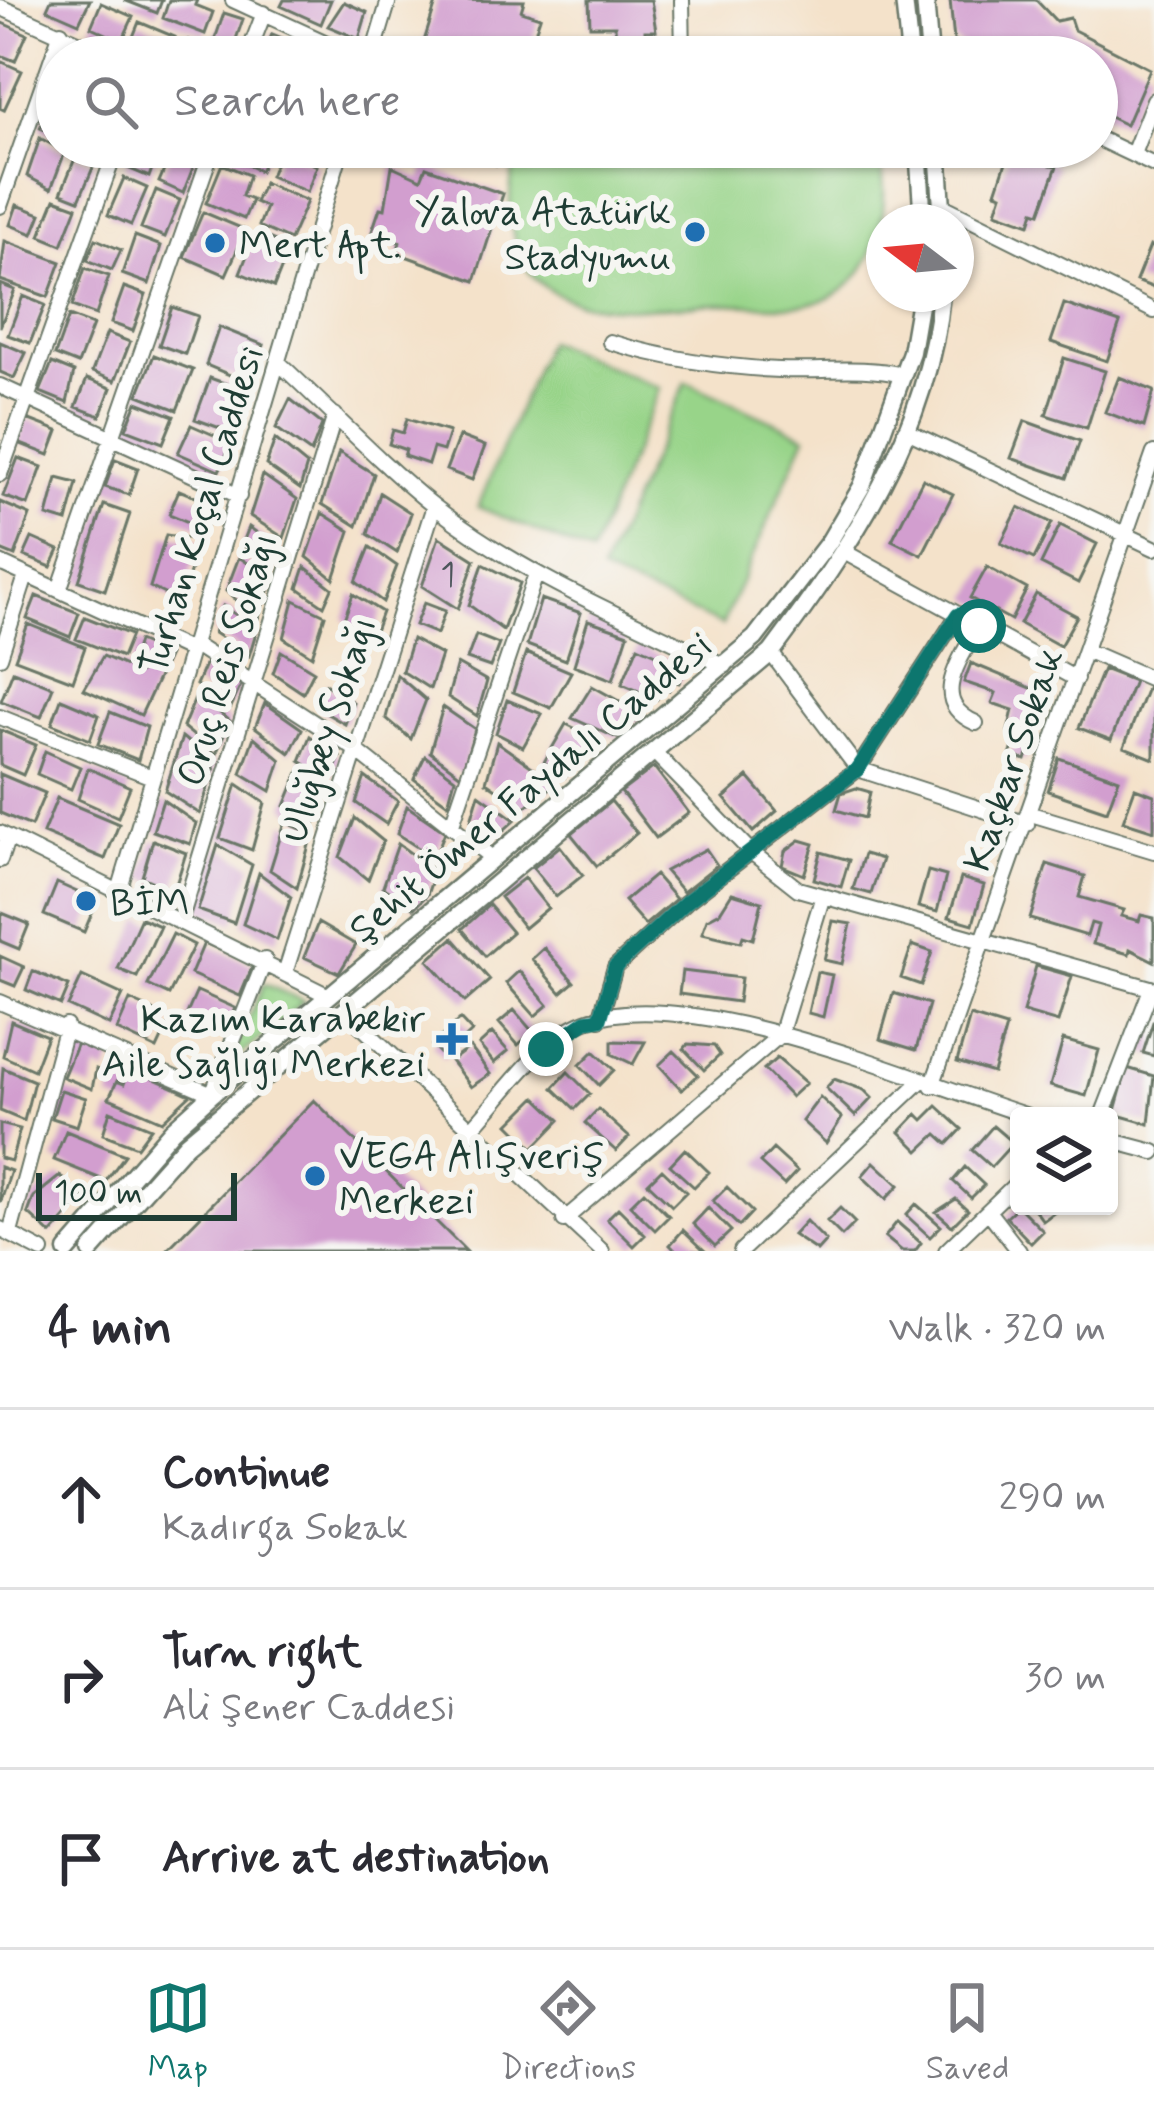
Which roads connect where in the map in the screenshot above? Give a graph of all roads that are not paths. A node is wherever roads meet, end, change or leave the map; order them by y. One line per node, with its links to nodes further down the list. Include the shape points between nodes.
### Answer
1 (233, 0): 7 (street)
2 (389, 0): 13 (street)
3 (682, 0): 14 (street)
4 (904, 0): 15 (main road)
5 (925, 0): 16 (main road)
6 (0, 7): 8 (street)
7 (264, 13): 11 (street); 12 (street)
8 (61, 32): 9 (street); 10 (street)
9 (60, 36)
10 (69, 36)
11 (255, 36)
12 (313, 36)
13 (378, 36)
14 (683, 36)
15 (908, 36)
16 (928, 36)
17 (1154, 100): 20 (street)
18 (36, 103): 29 (street)
19 (1118, 147): 20 (street)
20 (1133, 154): 21 (street)
21 (1154, 165)
22 (109, 168): 38 (street)
23 (205, 168): 42 (street)
24 (336, 168): 35 (street, Turhan Koçal Caddesi)
25 (919, 168): 27 (main road)
26 (940, 168): 28 (main road)
27 (922, 204)
28 (942, 204)
29 (0, 206)
30 (974, 228): 31 (street)
31 (1154, 311)
32 (916, 312): 36 (main road, Şehit Ömer Faydalı Caddesi)
33 (937, 312): 41 (main road, Şehit Ömer Faydalı Caddesi)
34 (610, 342): 36 (street, via 674,361)
35 (279, 364): 39 (street); 45 (street, Turhan Koçal Caddesi)
36 (903, 375): 40 (main road, Şehit Ömer Faydalı Caddesi)
37 (0, 386): 38 (street)
38 (25, 397): 42 (street); 44 (street)
39 (335, 415): 46 (street); 62 (street, Oruç Reis Sokağı)
40 (886, 423): 41 (main road); 60 (main road, Şehit Ömer Faydalı Caddesi, via 829,542)
41 (905, 430): 47 (street); 49 (main road, Şehit Ömer Faydalı Caddesi)
42 (108, 437): 45 (street); 53 (street)
43 (1154, 453): 47 (street, Kaçkar Sokak)
44 (0, 474)
45 (239, 496): 56 (street, Turhan Koçal Caddesi)
46 (434, 506): 51 (street); 66 (street, Uluğbey Sokağı)
47 (1126, 534): 48 (street); 57 (street, Kaçkar Sokak)
48 (1154, 548)
49 (846, 554): 54 (street); 58 (main road, Şehit Ömer Faydalı Caddesi)
50 (0, 563): 52 (street)
51 (536, 574): 60 (street); 71 (street)
52 (26, 576): 53 (street); 59 (street)
53 (59, 590): 56 (street)
54 (958, 615): 55 (street); 68 (street)
55 (979, 626): 61 (street); 65 (street, via 950,683 955,714)
56 (192, 648): 62 (street); 69 (street, Turhan Koçal Caddesi)
57 (1085, 650): 61 (street, Kaçkar Sokak); 63 (street)
58 (771, 652): 67 (main road, Şehit Ömer Faydalı Caddesi); 68 (street)
59 (0, 657)
60 (725, 666): 75 (main road, Şehit Ömer Faydalı Caddesi)
61 (1076, 679): 70 (street, Kaçkar Sokak)
62 (255, 680): 66 (street); 79 (street, Oruç Reis Sokağı)
63 (1154, 680)
64 (0, 717): 69 (street)
65 (976, 724)
66 (353, 748): 71 (street); 82 (street, Uluğbey Sokağı)
67 (654, 752): 73 (street); 86 (main road, Şehit Ömer Faydalı Caddesi)
68 (858, 769): 70 (street); 73 (street)
69 (152, 777): 77 (street, Turhan Koçal Caddesi)
70 (1029, 819): 74 (street); 80 (street, Kaçkar Sokak)
71 (451, 827): 75 (street)
72 (4, 835): 76 (street); 77 (street)
73 (750, 851): 78 (street); 87 (street, via 615,967)
74 (1154, 851)
75 (492, 858): 84 (main road, Şehit Ömer Faydalı Caddesi)
76 (0, 860)
77 (119, 891): 79 (street)
78 (822, 898): 80 (street); 89 (street)
79 (180, 922): 81 (street)
80 (982, 941): 83 (street); 90 (street, Kaçkar Sokak)
81 (265, 960): 82 (street); 91 (street)
82 (285, 973): 84 (street)
83 (1153, 989): 92 (street)
84 (329, 997): 86 (main road); 91 (main road, Şehit Ömer Faydalı Caddesi)
85 (0, 1002): 88 (street)
86 (345, 1010): 94 (street); 104 (main road, Şehit Ömer Faydalı Caddesi, via 186,1144)
87 (600, 1019): 89 (street, via 699,1018); 94 (street, via 546,1049)
88 (66, 1026): 91 (street); 100 (street)
89 (780, 1034): 90 (street); 99 (street)
90 (926, 1084): 93 (street); 105 (street)
91 (212, 1094): 103 (main road, Şehit Ömer Faydalı Caddesi)
92 (1106, 1107)
93 (1010, 1110)
94 (473, 1126): 99 (street)
95 (1118, 1142): 96 (street)
96 (1154, 1152)
97 (1010, 1190): 98 (street)
98 (988, 1211): 106 (street); 107 (street)
99 (564, 1220): 101 (street)
100 (5, 1231): 102 (street)
101 (594, 1249)
102 (42, 1251)
103 (67, 1251)
104 (92, 1251)
105 (741, 1251)
106 (946, 1251)
107 (1019, 1251)

